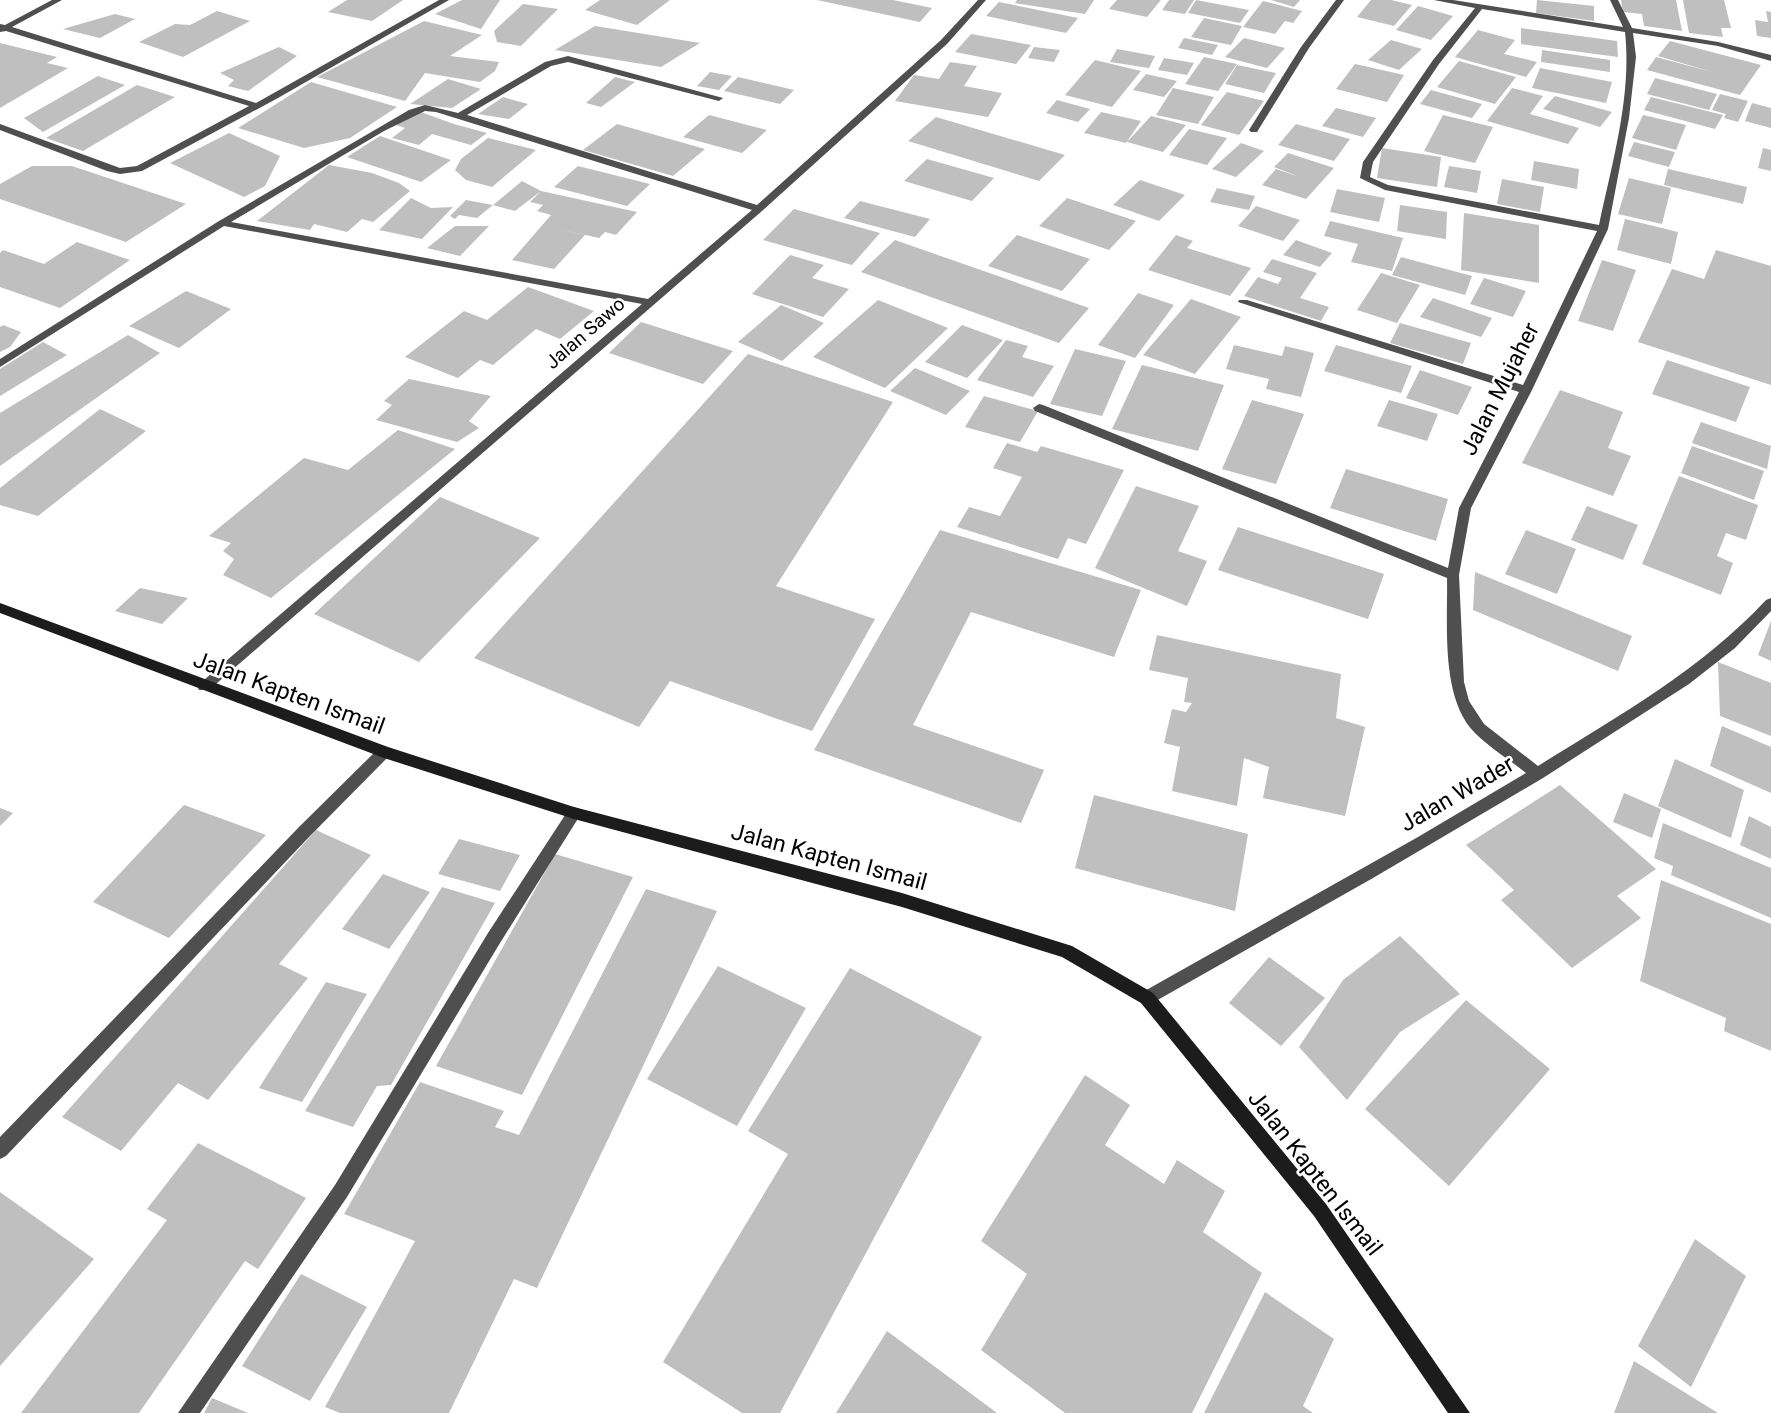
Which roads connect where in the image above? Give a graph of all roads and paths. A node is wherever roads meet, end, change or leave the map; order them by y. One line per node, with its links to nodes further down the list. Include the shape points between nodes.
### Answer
1 (58, 0): 8 (street)
2 (444, 0): 12 (street)
3 (982, 0): 16 (street, Jalan Sawo, via 944,41)
4 (1340, 0): 15 (street)
5 (1438, 0): 7 (street)
6 (1614, 0): 9 (street, Jalan Mujaher)
7 (1480, 7): 9 (street); 18 (street, via 1368,162 1366,178 1385,187)
8 (2, 28): 12 (street)
9 (1629, 30): 10 (street); 18 (street, Jalan Mujaher, via 1632,57 1625,118)
10 (1771, 58)
11 (719, 98): 13 (street, via 568,59 548,64)
12 (257, 106): 14 (street, via 139,169 120,171)
13 (459, 116): 16 (street); 17 (street, via 425,108 412,112)
14 (0, 127)
15 (1254, 130)
16 (759, 209): 19 (street, Jalan Sawo)
17 (222, 223): 19 (street); 21 (street)
18 (1603, 229): 22 (street, Jalan Mujaher)
19 (647, 302): 27 (street, Jalan Sawo)
20 (1243, 302): 22 (street)
21 (0, 364)
22 (1526, 390): 24 (street, Jalan Mujaher, via 1465,508)
23 (1039, 408): 24 (street)
24 (1453, 575): 29 (street, Jalan Mujaher, via 1457,682 1462,702 1479,728)
25 (1771, 603): 29 (street, Jalan Wader, via 1709,663)
26 (0, 608): 27 (street, Jalan Kapten Ismail)
27 (204, 686): 28 (street, Jalan Kapten Ismail)
28 (384, 752): 30 (street, Jalan Kapten Ismail); 32 (street)
29 (1538, 774): 31 (street, Jalan Wader)
30 (574, 813): 31 (street, Jalan Kapten Ismail, via 902,900 1066,951); 33 (street, via 333,1202)
31 (1147, 998): 34 (street, Jalan Kapten Ismail, via 1320,1210)
32 (0, 1150)
33 (188, 1413)
34 (1460, 1413)

